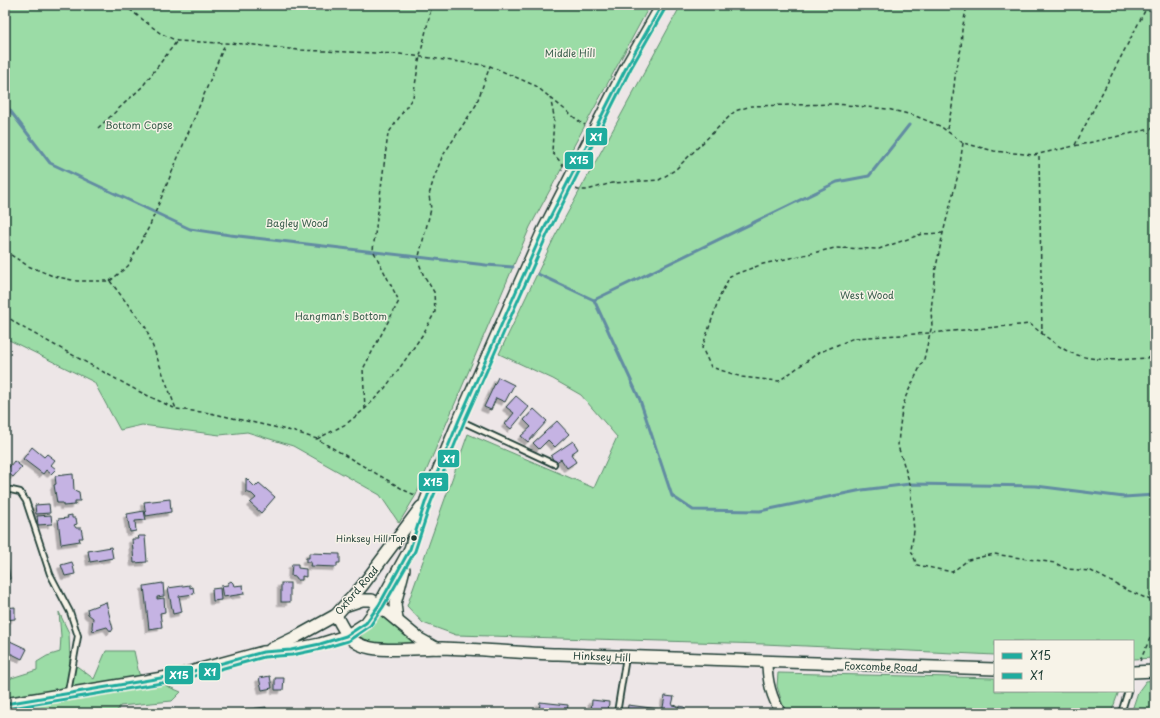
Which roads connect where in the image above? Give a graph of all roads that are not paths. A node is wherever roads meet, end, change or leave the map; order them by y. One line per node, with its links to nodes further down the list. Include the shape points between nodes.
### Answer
1 (662, 5): 2 (street, Oxford Road, via 627,66 542,233)
2 (459, 420): 3 (lane); 5 (street, Oxford Road)
3 (554, 464)
4 (5, 490): 20 (lane, via 20,492 26,501 50,574 70,612 78,636)
5 (426, 500): 6 (street, Oxford Road); 7 (street, Oxford Road)
6 (410, 549): 8 (street, Oxford Road); 10 (street, Oxford Road, via 395,604)
7 (346, 605): 8 (street, via 362,600 372,600); 9 (street, Oxford Road)
8 (379, 605): 10 (street, Hinksey Hill); 11 (street, Oxford Road, via 366,623)
9 (336, 615): 11 (street); 13 (street, Oxford Road)
10 (397, 620): 12 (street, Hinksey Hill, via 418,638)
11 (346, 636): 12 (street, Hinksey Hill, via 370,648); 13 (street, Oxford Road, via 291,650)
12 (437, 648): 14 (street, Hinksey Hill)
13 (263, 652): 20 (street, via 179,675)
14 (626, 657): 15 (street, Hinksey Hill); 22 (lane)
15 (767, 662): 16 (street, Foxcombe Road); 23 (street, via 771,692)
16 (994, 669)
17 (1155, 672): 18 (street)
18 (1134, 674)
19 (1128, 692): 24 (lane)
20 (67, 694): 21 (street)
21 (5, 704)
22 (616, 713)
23 (781, 713)
24 (1121, 713)

